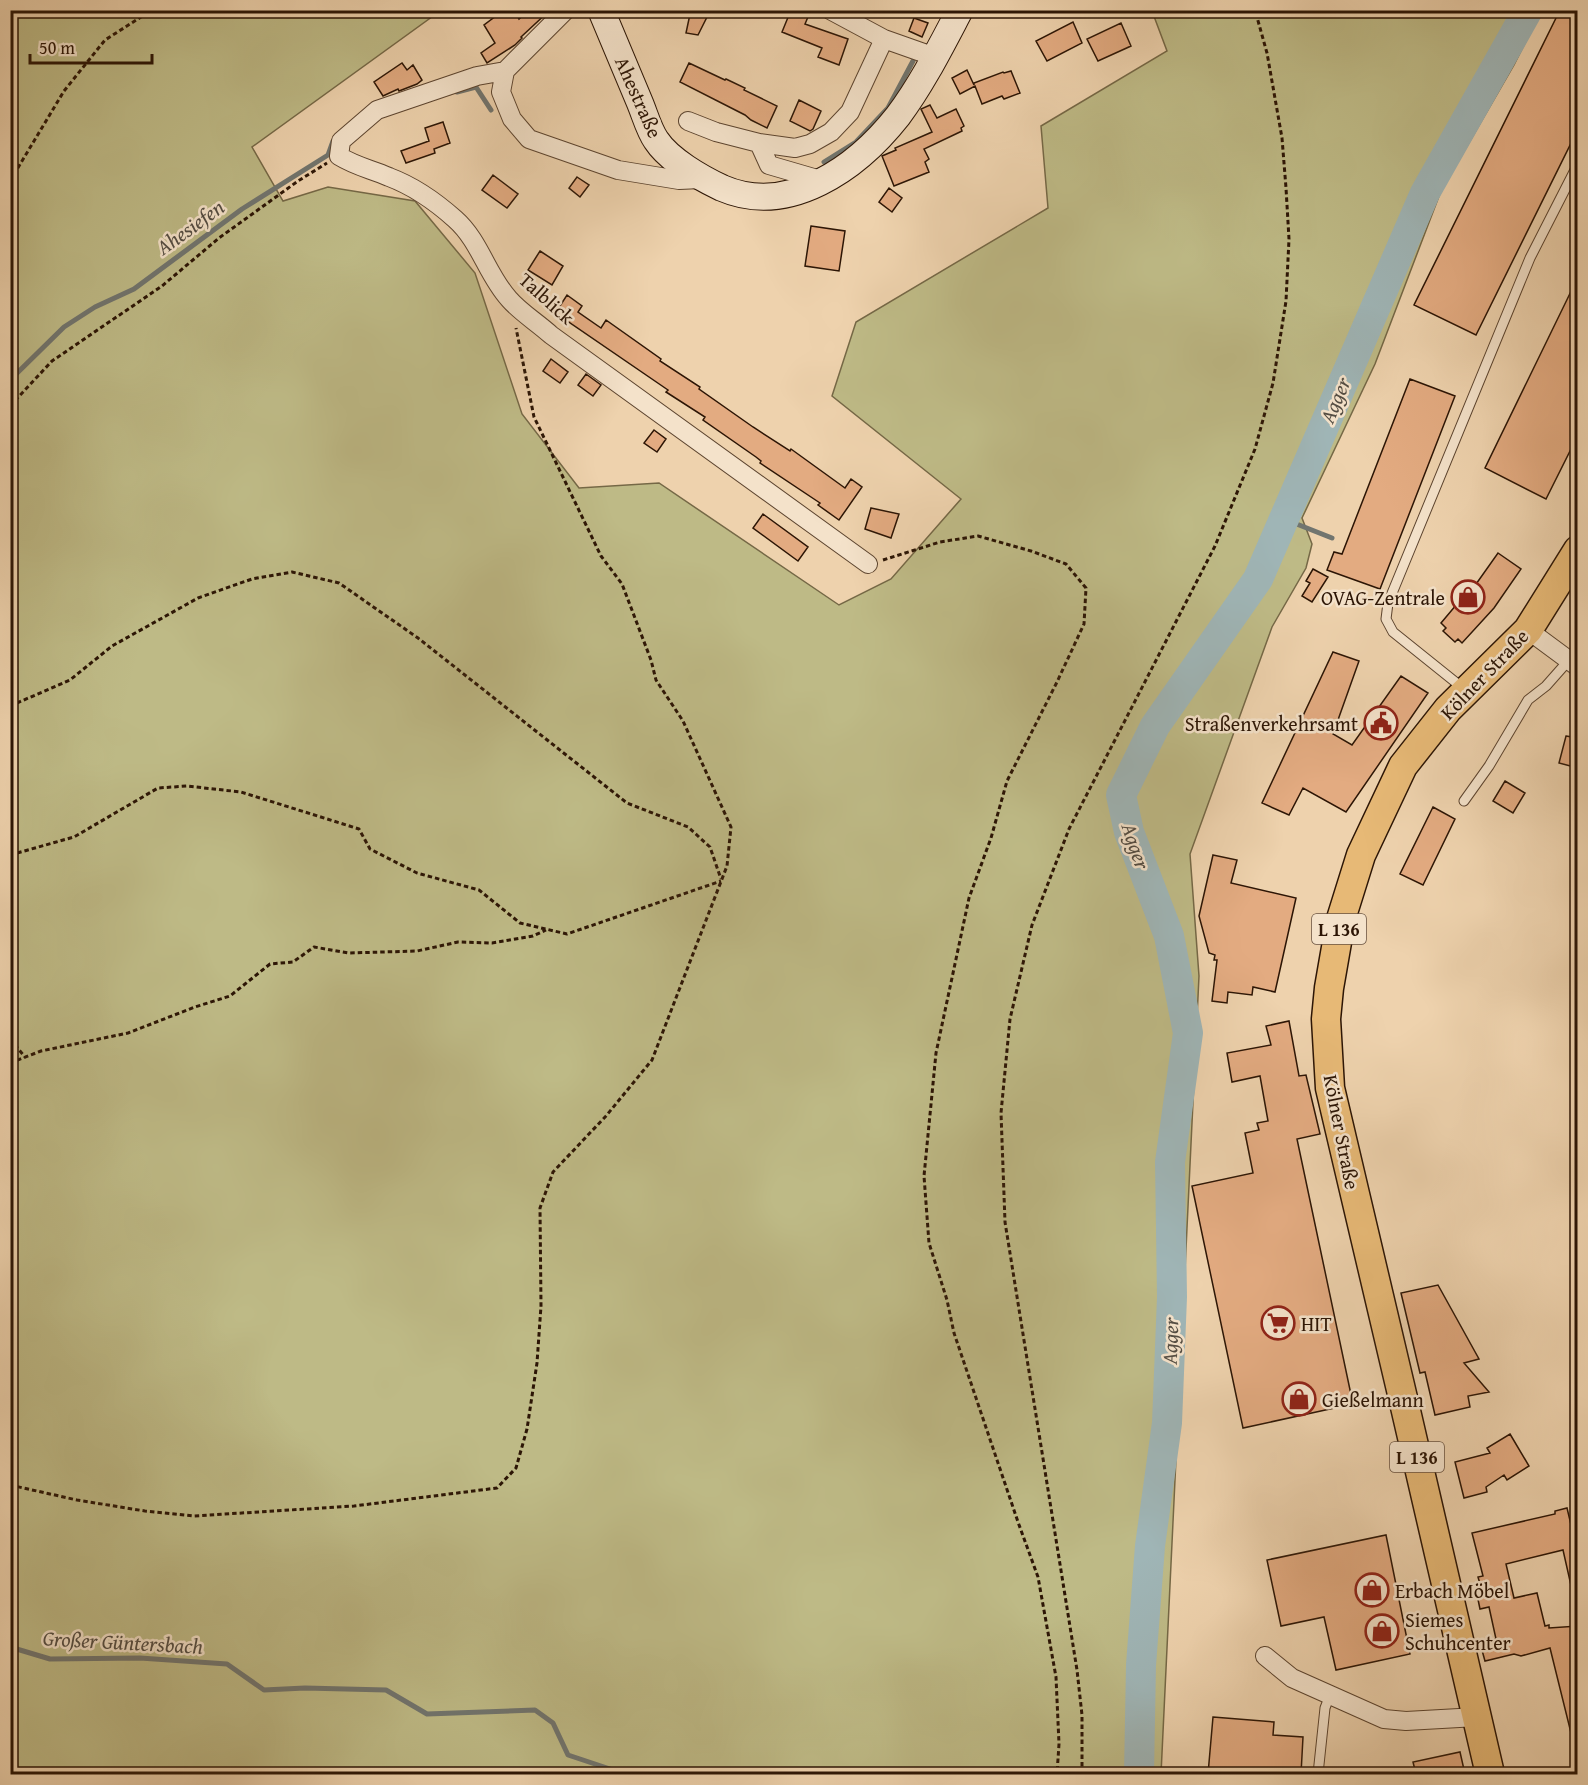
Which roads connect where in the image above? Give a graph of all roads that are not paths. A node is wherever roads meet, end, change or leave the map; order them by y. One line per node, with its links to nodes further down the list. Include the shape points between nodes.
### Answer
1 (566, 10): 7 (street)
2 (601, 10): 11 (main road, Ahestraße, via 656,141)
3 (830, 10): 5 (street)
4 (960, 10): 6 (main road, Ahestraße)
5 (884, 39): 6 (street); 9 (street, via 850,112 831,132 795,148)
6 (935, 57): 12 (main road, Ahestraße, via 879,138)
7 (506, 71): 11 (street, via 501,92 512,119 529,139 618,170 679,180); 14 (street, Talblick, via 477,76 377,110 341,141 339,156 421,193 455,219 472,238 509,300)
8 (688, 121): 9 (street)
9 (759, 143): 12 (street, via 770,165)
10 (1578, 164): 17 (lane, via 1530,258 1388,603 1386,619 1393,632)
11 (701, 179): 12 (main road, Ahestraße, via 755,196 782,195)
12 (824, 181)
13 (1578, 550): 15 (main road, Kölner Straße / L 136)
14 (868, 564)
15 (1528, 630): 16 (street); 17 (main road, Kölner Straße / L 136)
16 (1573, 663): 18 (lane, via 1528,700)
17 (1466, 691): 21 (main road, Kölner Straße / L 136, via 1403,766 1361,855 1341,919 1326,1019 1329,1088)
18 (1464, 801)
19 (1265, 1656): 20 (street, via 1292,1678)
20 (1330, 1695): 21 (street, via 1384,1719); 22 (lane)
21 (1477, 1717): 23 (main road, Kölner Straße / L 136)
22 (1318, 1774)
23 (1490, 1774)

